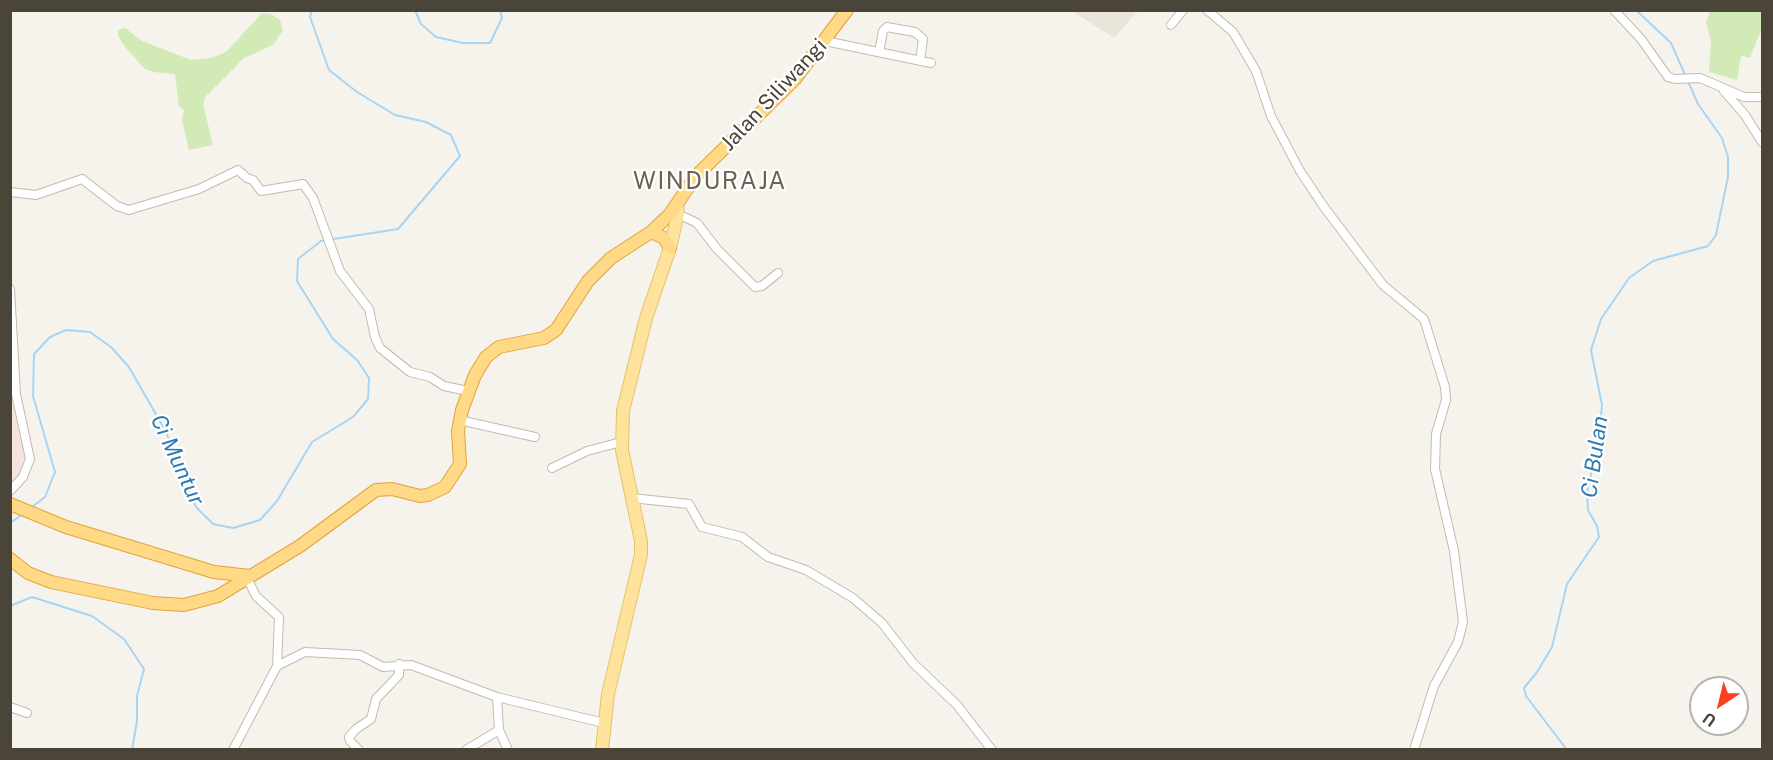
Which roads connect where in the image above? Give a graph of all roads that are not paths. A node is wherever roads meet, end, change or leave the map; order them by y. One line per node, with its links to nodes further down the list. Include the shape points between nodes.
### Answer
1 (847, 10): 6 (highway, Jalan Siliwangi)
2 (1183, 10): 5 (street)
3 (1207, 10): 42 (street, via 1233,32 1256,70 1271,116 1324,207 1383,285 1424,319 1445,387 1446,400 1436,434 1435,469 1454,551 1463,622 1458,642 1428,702)
4 (1614, 10): 10 (street, via 1666,75 1673,79 1696,78)
5 (1171, 25)
6 (825, 41): 7 (street); 14 (highway, Jalan Siliwangi, via 776,100 696,176)
7 (879, 52): 8 (street); 8 (street, via 886,28 915,32 923,39)
8 (921, 61): 9 (street)
9 (931, 63)
10 (1721, 87): 11 (street, via 1744,97); 12 (street)
11 (1762, 97)
12 (1762, 142)
13 (10, 192): 19 (street, via 36,195 82,179 117,206 129,210 189,192 239,170 254,180 260,190 299,183 307,187 343,275 369,309 375,337 385,353 410,372)
14 (677, 210): 15 (highway, Jalan Siliwangi); 16 (main road); 17 (street, via 697,223 755,287)
15 (651, 232): 16 (highway, via 664,238); 19 (highway, Jalan Siliwangi, via 611,258 588,281 550,335 493,351 479,366)
16 (670, 248): 22 (main road, via 634,364 623,411)
17 (778, 273)
18 (10, 289): 24 (street, via 16,393 30,459 23,477)
19 (468, 391): 20 (highway, Jalan Siliwangi)
20 (459, 420): 21 (street); 28 (highway, Jalan Siliwangi, via 460,464 445,487 420,496 392,489 376,490 320,532)
21 (535, 437)
22 (621, 442): 23 (street, via 587,451); 25 (main road)
23 (552, 468)
24 (10, 491)
25 (631, 498): 34 (main road, via 641,555); 41 (street, via 689,504 702,527 742,537 768,557 806,570 853,598 882,623 913,663 957,705)
26 (10, 504): 28 (highway, via 66,527 214,572)
27 (10, 558): 28 (highway, Jalan Siliwangi, via 27,573 51,582 153,603 184,605 207,600)
28 (248, 577): 30 (street, via 256,596 279,617)
29 (399, 664): 30 (street, via 383,667 358,654 305,652); 31 (street); 37 (street, via 399,675 376,699 371,720 349,737)
30 (277, 666): 36 (street)
31 (497, 697): 34 (street); 35 (street)
32 (10, 707): 33 (street)
33 (27, 713)
34 (604, 723): 40 (main road)
35 (499, 730): 38 (street); 39 (street)
36 (233, 750)
37 (359, 750)
38 (466, 750)
39 (508, 750)
40 (602, 750)
41 (992, 750)
42 (1414, 750)

